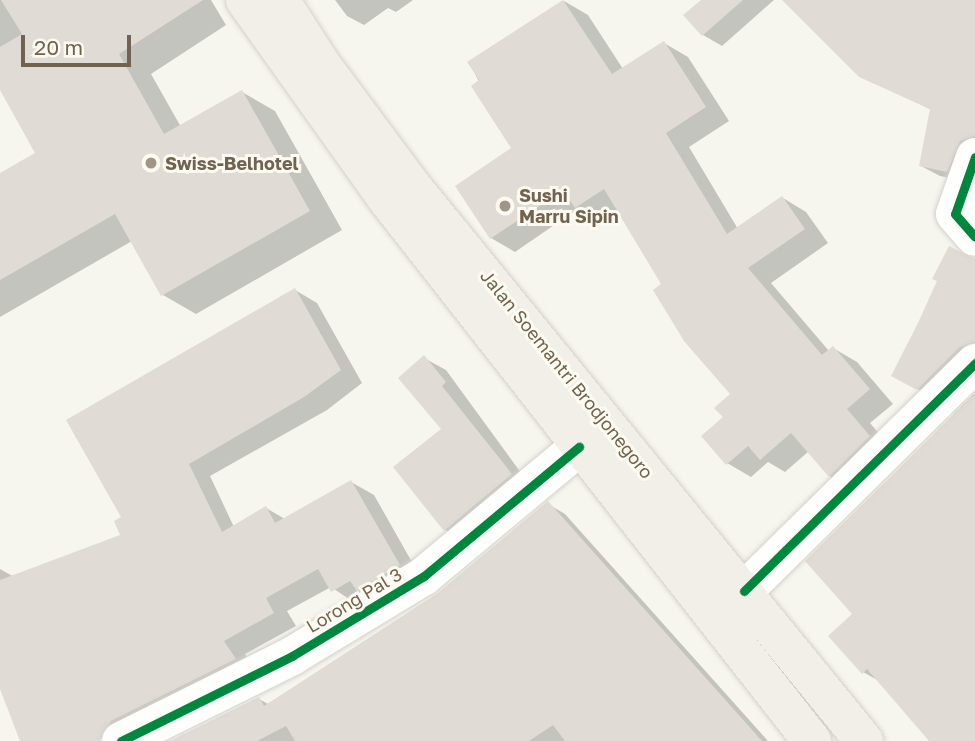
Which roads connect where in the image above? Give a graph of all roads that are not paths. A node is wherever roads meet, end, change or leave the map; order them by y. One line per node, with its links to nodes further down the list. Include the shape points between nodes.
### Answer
1 (245, 0): 6 (main road, via 387,199)
2 (280, 0): 7 (main road, Jalan Soemantri Brodjonegoro, via 410,184)
3 (975, 157): 4 (street, via 955,214)
4 (975, 237)
5 (975, 363): 7 (street)
6 (579, 447): 9 (main road); 10 (street, Lorong Pal 3, via 424,576 292,656)
7 (744, 591): 8 (main road, Jalan Soemantri Brodjonegoro)
8 (797, 657): 9 (main road); 12 (main road, Jalan Soemantri Brodjonegoro)
9 (762, 680): 11 (main road)
10 (121, 741)
11 (812, 741)
12 (864, 741)

